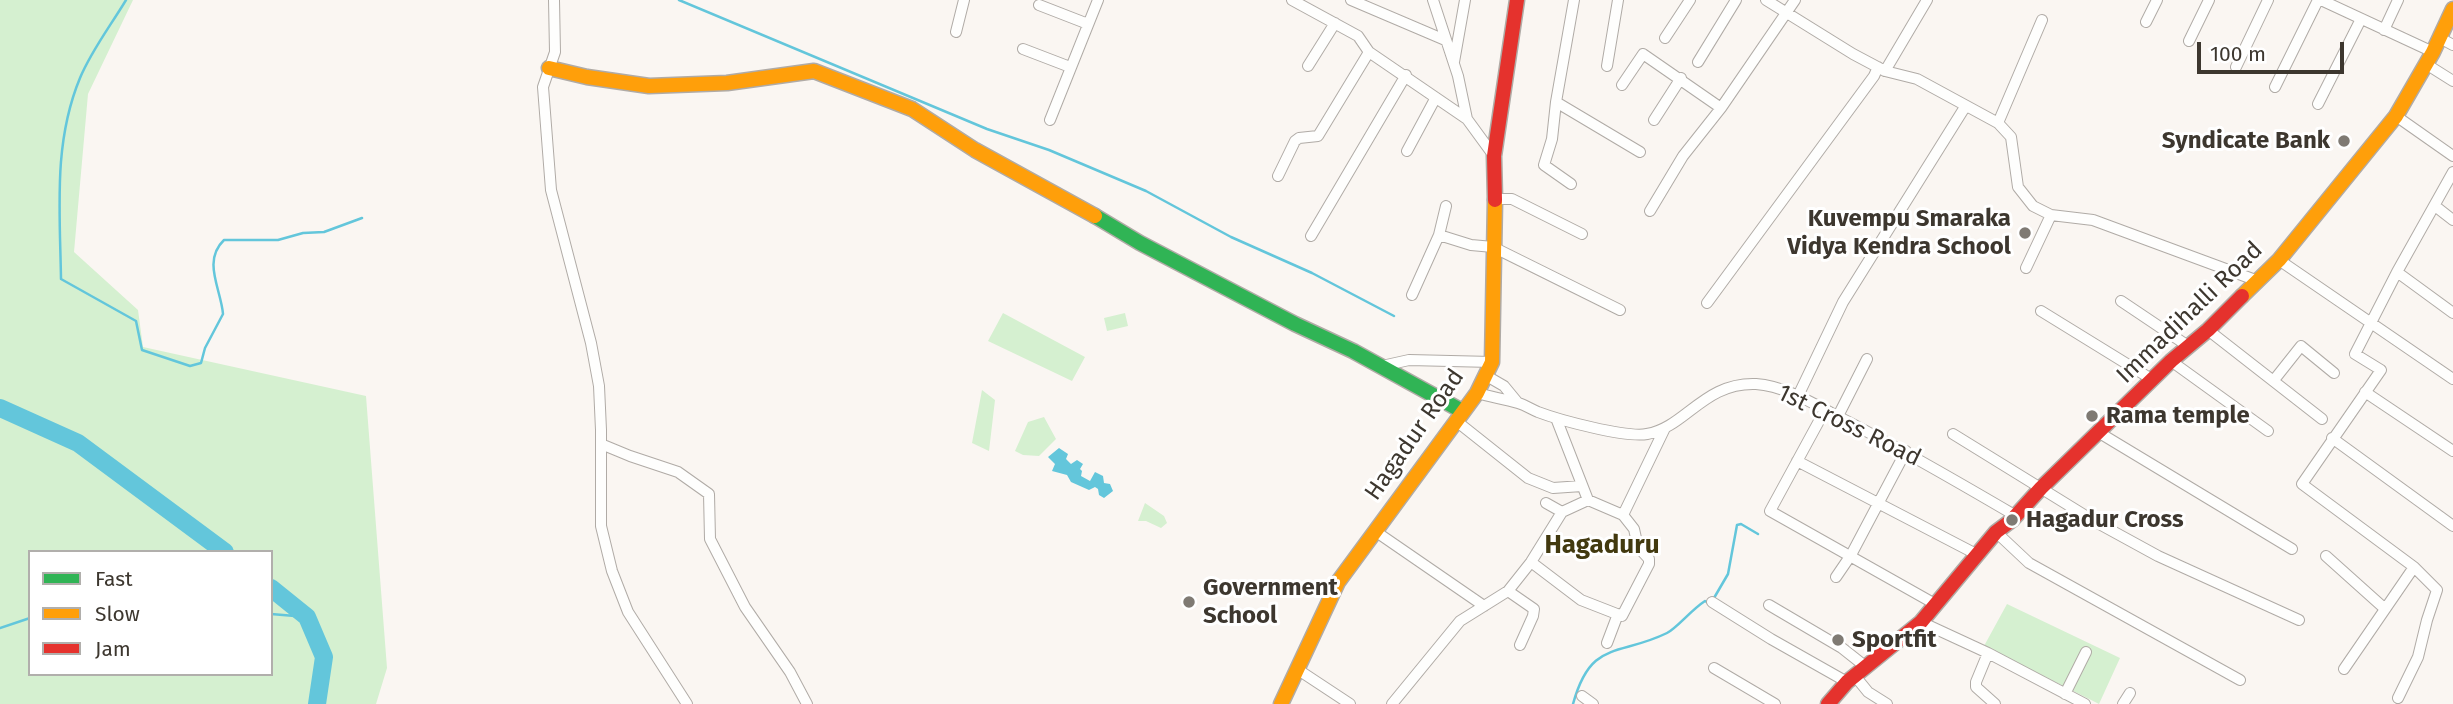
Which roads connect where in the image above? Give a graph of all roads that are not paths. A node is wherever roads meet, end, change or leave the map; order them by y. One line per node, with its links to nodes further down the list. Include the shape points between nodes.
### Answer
1 (554, 0): 46 (street, via 555,52)
2 (964, 0): 31 (street)
3 (1098, 0): 29 (street)
4 (1292, 0): 28 (street)
5 (1351, 0): 34 (street)
6 (1433, 0): 34 (street)
7 (1465, 0): 41 (street)
8 (1517, 0): 65 (street, Hagadur Road)
9 (1574, 0): 54 (street)
10 (1618, 0): 43 (street)
11 (1689, 0): 32 (street)
12 (1736, 0): 40 (street)
13 (1766, 0): 24 (street)
14 (1795, 0): 24 (street)
15 (1927, 0): 47 (street)
16 (2157, 0): 27 (street)
17 (2209, 0): 35 (street)
18 (2268, 0): 45 (street)
19 (2319, 0): 21 (street); 52 (street)
20 (2398, 0): 30 (street)
21 (2341, 4): 25 (street)
22 (1040, 5): 29 (street)
23 (2453, 9): 33 (street, Immadihalli Road)
24 (1787, 12): 47 (street); 57 (street)
25 (2361, 19): 30 (street); 55 (street)
26 (2042, 20): 62 (street)
27 (2146, 22)
28 (1335, 23): 38 (street, via 1358,36); 42 (street)
29 (1088, 24): 44 (street)
30 (2384, 30): 39 (street)
31 (956, 32)
32 (1665, 37)
33 (2440, 38): 36 (street); 39 (street, Immadihalli Road)
34 (1445, 40): 41 (street)
35 (2189, 41)
36 (2453, 45)
37 (1023, 49): 44 (street)
38 (1369, 52): 48 (street); 68 (street, via 1318,136 1299,138)
39 (2429, 58): 50 (street); 58 (street, Immadihalli Road)
40 (1698, 62)
41 (1454, 64): 59 (street)
42 (1308, 66)
43 (1607, 66)
44 (1070, 67): 60 (street)
45 (2236, 67)
46 (550, 68): 95 (street, via 649,86 727,83 814,71 912,109 1140,243); 115 (street, via 543,87 551,190 592,343)
47 (1881, 69): 56 (street, via 1917,79); 86 (street)
48 (1406, 75): 53 (street); 78 (street)
49 (1681, 78): 51 (street, via 1643,54); 57 (street); 61 (street)
50 (2453, 80)
51 (1622, 85)
52 (2276, 87)
53 (1435, 99): 59 (street); 63 (street)
54 (1556, 102): 64 (street); 69 (street, via 1544,165)
55 (2318, 104)
56 (1965, 107): 62 (street); 103 (street, via 1843,302)
57 (1721, 108): 73 (street, via 1683,156)
58 (2396, 116): 66 (street); 80 (street, Immadihalli Road)
59 (1467, 119): 65 (street)
60 (1050, 120)
61 (1654, 120)
62 (1998, 123): 74 (street, via 2011,138 2018,187 2034,206)
63 (1407, 151)
64 (1640, 152)
65 (1494, 156): 70 (street, Hagadur Road)
66 (2453, 156)
67 (2453, 172): 72 (street)
68 (1278, 176)
69 (1571, 184)
70 (1495, 199): 76 (street, via 1512,199); 79 (street, Hagadur Road)
71 (1446, 206): 77 (street)
72 (2435, 206): 75 (street); 82 (street)
73 (1650, 211)
74 (2051, 215): 81 (street); 83 (street, via 2093,220)
75 (2453, 219)
76 (1582, 234)
77 (1439, 235): 79 (street); 84 (street)
78 (1311, 236)
79 (1493, 247): 87 (street); 96 (street, Hagadur Road)
80 (2280, 260): 83 (street, Immadihalli Road); 90 (street)
81 (2026, 268)
82 (2397, 272): 89 (street); 90 (street)
83 (2258, 281): 91 (street, Immadihalli Road)
84 (1412, 295)
85 (2121, 301): 92 (street)
86 (1707, 303)
87 (1620, 310)
88 (2041, 311): 99 (street)
89 (2453, 313)
90 (2371, 322): 98 (street); 101 (street, via 2355,354 2381,370)
91 (2208, 330): 92 (street, Immadihalli Road); 100 (street)
92 (2188, 346): 94 (street, Immadihalli Road)
93 (1867, 359): 107 (street)
94 (2171, 361): 99 (street, Immadihalli Road); 111 (street)
95 (1382, 366): 96 (street, via 1409,360); 106 (street)
96 (1488, 369): 102 (street, Hagadur Road); 104 (street)
97 (2334, 373): 100 (street, via 2301,346)
98 (2453, 379)
99 (2153, 380): 112 (street, Immadihalli Road)
100 (2274, 380): 109 (street)
101 (2365, 392): 114 (street); 117 (street)
102 (1477, 393): 104 (street, 1st Cross Road); 106 (street, Hagadur Road)
103 (1798, 396): 105 (street, 1st Cross Road); 110 (street, 1st Cross Road, via 1775,387 1735,386 1707,396)
104 (1518, 403): 108 (street, 1st Cross Road)
105 (1825, 410): 107 (street, 1st Cross Road); 118 (street)
106 (1458, 416): 119 (street, via 1528,478 1553,488); 128 (street, Hagadur Road)
107 (1838, 416): 116 (street, 1st Cross Road)
108 (1556, 418): 110 (street, 1st Cross Road, via 1633,435); 119 (street)
109 (2322, 419)
110 (1665, 428): 125 (street)
111 (2268, 431)
112 (2098, 432): 120 (street, Immadihalli Road); 130 (street)
113 (1953, 434): 120 (street)
114 (2332, 438): 127 (street); 135 (street, via 2302,484)
115 (601, 444): 159 (street, via 601,526 612,571 628,612); 160 (street, via 678,472 709,494 710,539 745,607)
116 (1906, 451): 123 (street); 126 (street, 1st Cross Road)
117 (2453, 451)
118 (1797, 461): 123 (street); 132 (street, via 1770,511)
119 (1582, 486): 121 (street)
120 (2041, 488): 126 (street, Immadihalli Road); 144 (street, via 2158,556)
121 (1588, 500): 124 (street); 125 (street)
122 (1546, 503): 124 (street)
123 (1876, 504): 131 (street); 132 (street)
124 (1562, 512): 134 (street)
125 (1623, 515): 143 (street, via 1649,564 1622,616)
126 (2016, 516): 129 (street, Immadihalli Road)
127 (2453, 526)
128 (1375, 531): 141 (street); 151 (street, Hagadur Road, via 1338,582)
129 (1996, 533): 131 (street, Immadihalli Road); 154 (street, via 2029,563)
130 (2292, 549)
131 (1976, 554): 139 (street, Immadihalli Road)
132 (1851, 555): 136 (street); 139 (street)
133 (2326, 556): 142 (street)
134 (1531, 562): 137 (street); 143 (street, via 1581,600)
135 (2414, 567): 142 (street); 158 (street, via 2437,590 2418,657)
136 (1836, 577)
137 (1508, 591): 141 (street); 147 (street, via 1534,610)
138 (1713, 602): 153 (street, via 1771,639)
139 (1935, 604): 145 (street, Immadihalli Road)
140 (1769, 605): 153 (street, via 1842,648)
141 (1484, 606): 163 (street, via 1460,621)
142 (2384, 608): 152 (street)
143 (1618, 614): 146 (street)
144 (2299, 620)
145 (1922, 622): 149 (street); 153 (street, Immadihalli Road)
146 (1607, 643)
147 (1520, 645)
148 (2086, 652): 156 (street)
149 (1988, 653): 156 (street); 168 (street, via 1976,687)
150 (1714, 668): 165 (street)
151 (1297, 669): 161 (street, Hagadur Road); 162 (street)
152 (2344, 669)
153 (1856, 675): 166 (street, Immadihalli Road); 167 (street, via 1868,692)
154 (2240, 680)
155 (2130, 693): 170 (street)
156 (2065, 694): 169 (street)
157 (1583, 696): 164 (street)
158 (2398, 698)
159 (687, 704)
160 (807, 704)
161 (1281, 704)
162 (1350, 704)
163 (1392, 704)
164 (1593, 704)
165 (1775, 704)
166 (1828, 704)
167 (1887, 704)
168 (1995, 704)
169 (2085, 704)
170 (2123, 704)

